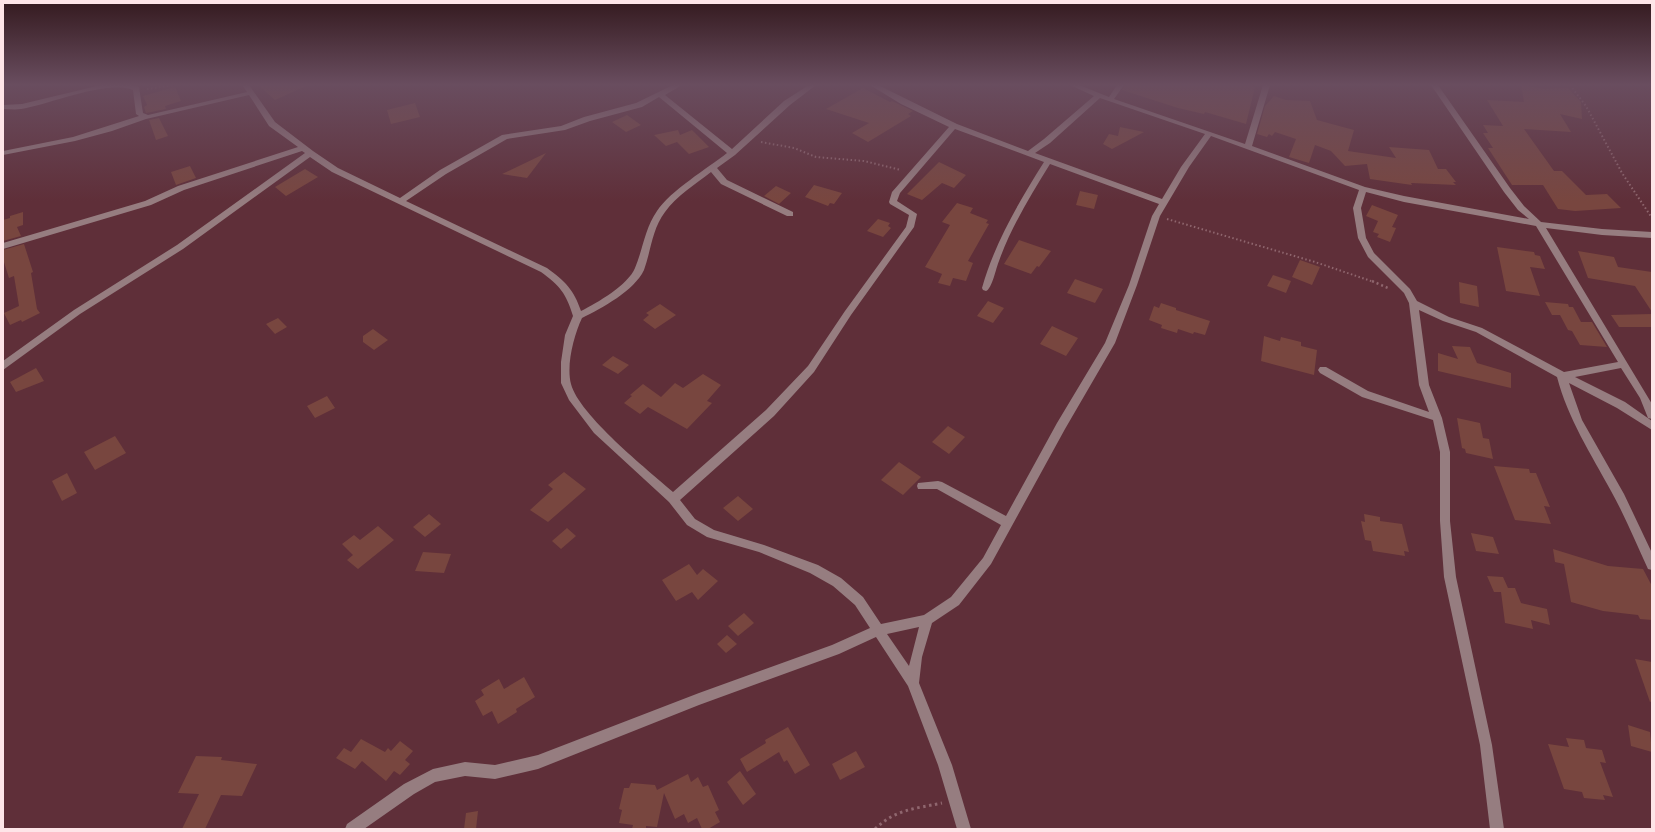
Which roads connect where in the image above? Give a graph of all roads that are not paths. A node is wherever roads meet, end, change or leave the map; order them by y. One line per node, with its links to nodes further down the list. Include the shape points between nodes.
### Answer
1 (124, 124): 15 (street, via 50,146)
2 (272, 124): 14 (street)
3 (574, 124): 21 (street, via 505,137 443,172)
4 (696, 124): 16 (street)
5 (764, 124): 16 (street)
6 (949, 124): 11 (street)
7 (1066, 124): 17 (street)
8 (1181, 124): 12 (street)
9 (1255, 124): 13 (street)
10 (1462, 124): 24 (street, via 1521,208)
11 (954, 126): 17 (street); 38 (street, via 896,192 892,199 913,214 910,227 810,369 770,413)
12 (1209, 133): 13 (street); 22 (street)
13 (1248, 147): 20 (street)
14 (306, 150): 21 (street, via 335,170); 26 (street, via 181,188 127,211 93,218); 31 (street, via 180,247 77,312)
15 (3, 153)
16 (732, 153): 19 (street)
17 (1030, 153): 18 (street)
18 (1049, 160): 22 (street); 27 (street, via 998,248)
19 (712, 167): 23 (street, via 724,182); 29 (street, via 669,201 660,212 652,228 639,270 630,283 597,307)
20 (1363, 188): 24 (street, via 1404,199); 28 (street, via 1357,208 1362,238 1371,254 1407,291)
21 (399, 202): 29 (street, via 544,270 559,281 572,297)
22 (1164, 202): 39 (street, via 1156,216 1110,343)
23 (790, 214)
24 (1539, 224): 25 (street); 30 (street)
25 (1652, 236)
26 (3, 246)
27 (986, 288)
28 (1414, 303): 33 (street, via 1446,319 1479,330); 35 (street, via 1424,384)
29 (578, 316): 38 (street, via 570,335 566,362 566,382 572,397 598,430)
30 (1624, 364): 33 (street); 34 (street)
31 (3, 366)
32 (1323, 370): 35 (street, via 1365,394)
33 (1562, 376): 36 (street, via 1621,405); 40 (street, via 1576,416 1616,489)
34 (1652, 415)
35 (1437, 418): 46 (street, via 1445,452 1445,521 1450,577 1486,745)
36 (1652, 426)
37 (922, 486): 39 (street, via 938,485)
38 (673, 499): 42 (street, via 691,522 711,534 760,548 814,569 838,582 859,601)
39 (1008, 523): 41 (street, via 987,561 955,601)
40 (1652, 565)
41 (927, 620): 42 (street); 43 (street, via 916,657)
42 (879, 630): 43 (street); 44 (street, via 835,650 699,698 538,762 495,772 465,769 433,776 409,789)
43 (913, 683): 45 (street, via 945,764)
44 (352, 829)
45 (964, 829)
46 (1497, 829)

